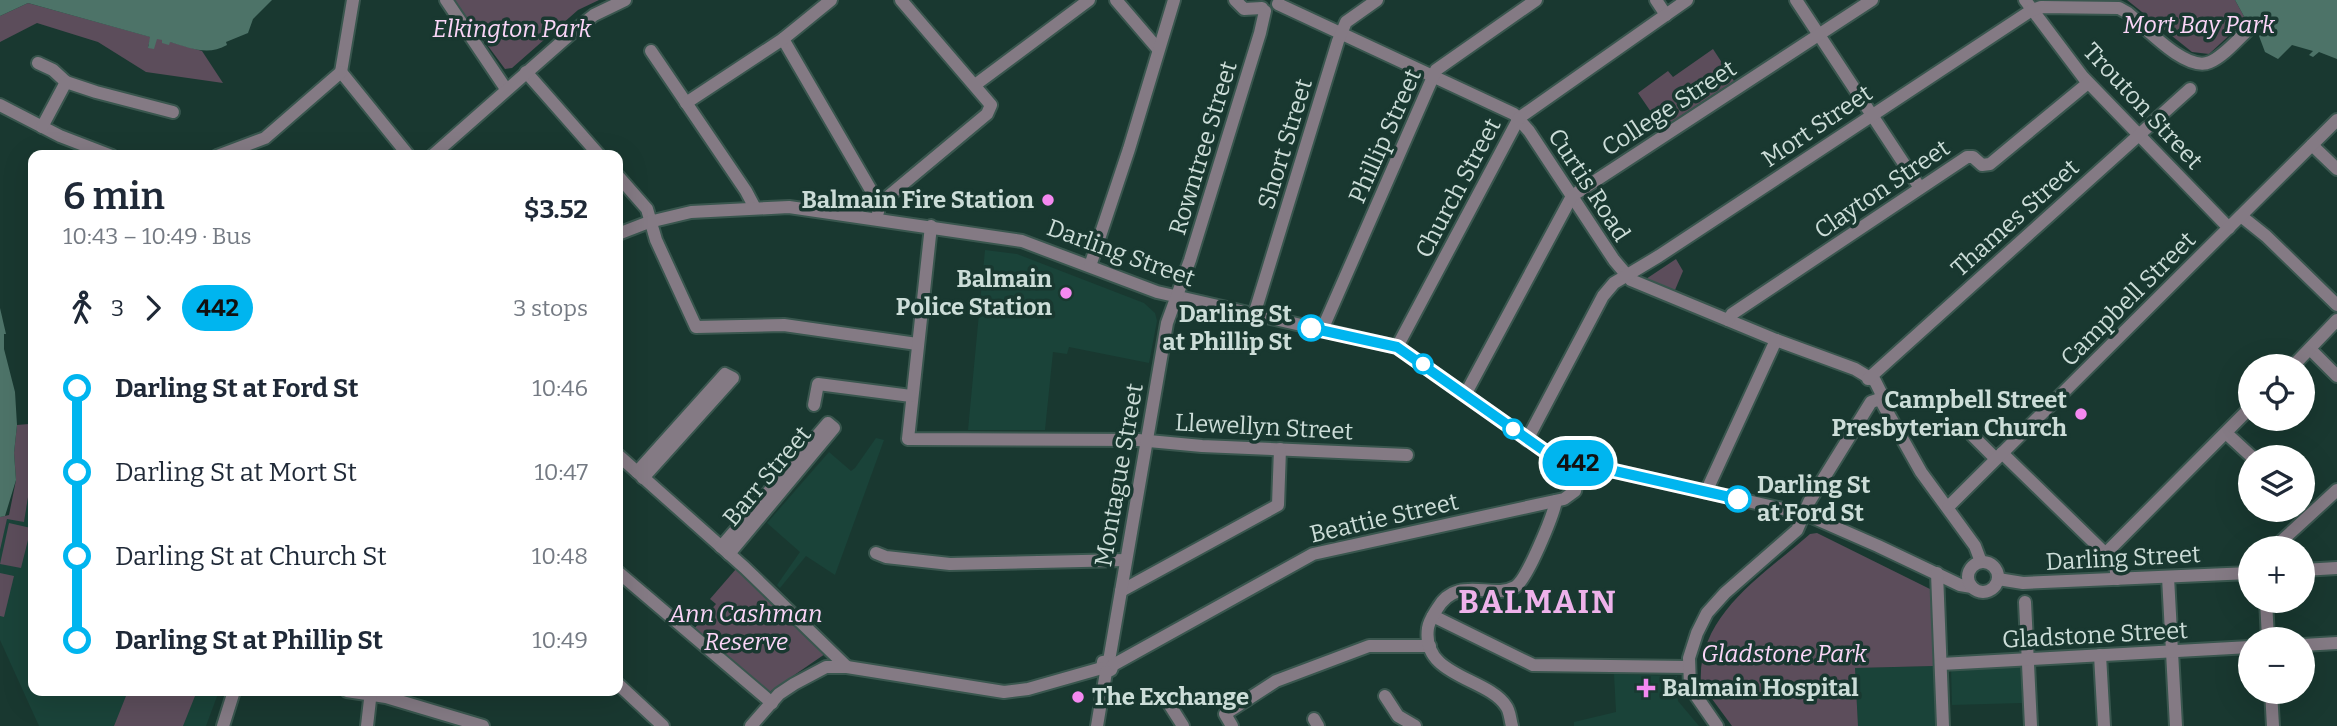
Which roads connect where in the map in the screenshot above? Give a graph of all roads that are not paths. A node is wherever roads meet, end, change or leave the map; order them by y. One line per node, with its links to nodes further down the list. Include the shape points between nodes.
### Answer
1 (353, 0): 27 (street)
2 (446, 0): 33 (street)
3 (625, 0): 28 (street, via 594,15)
4 (831, 0): 23 (street)
5 (901, 0): 32 (street)
6 (1090, 0): 32 (street)
7 (1116, 0): 24 (street)
8 (1174, 0): 24 (street)
9 (1235, 0): 18 (street, via 1244,9)
10 (1377, 0): 21 (street, Short Street, via 1346,22)
11 (1536, 0): 29 (street, Phillip Street, via 1442,64)
12 (1656, 0): 19 (street)
13 (1687, 0): 19 (street, Church Street)
14 (1796, 0): 22 (street)
15 (1872, 0): 22 (street, College Street)
16 (1278, 2): 18 (street, via 1274,10); 21 (street, Curtis Road)
17 (2028, 5): 20 (street, Mort Street, via 2119,8 2182,59 2205,64); 31 (street, Trouton Street); 38 (street, Mort Street)
18 (1262, 6): 63 (street, Rowntree Street, via 1252,61)
19 (1666, 15): 39 (street, Church Street)
20 (2248, 30)
21 (1341, 32): 29 (street, Curtis Road); 65 (street, Short Street)
22 (1818, 35): 38 (street); 52 (street, College Street)
23 (783, 39): 35 (street); 53 (street)
24 (1158, 48): 61 (street)
25 (651, 51): 35 (street)
26 (38, 64): 30 (street, via 54,70)
27 (341, 72): 45 (street, via 274,132); 46 (street)
28 (526, 72): 33 (street); 48 (street)
29 (1432, 76): 39 (street, Curtis Road); 68 (street, Phillip Street)
30 (66, 82): 37 (street); 41 (street)
31 (2088, 83): 42 (street, Trouton Street); 51 (street, Clayton Street, via 1990,164 1967,157)
32 (975, 85): 53 (street, via 991,105 987,114)
33 (506, 89): 47 (street)
34 (2190, 89): 42 (street, Thames Street)
35 (686, 103): 54 (street)
36 (0, 105): 41 (street)
37 (173, 111)
38 (1873, 114): 51 (street); 62 (street, Mort Street)
39 (1519, 118): 52 (street, Curtis Road); 71 (street, Church Street)
40 (2337, 120): 43 (street, Campbell Street)
41 (42, 127): 44 (street)
42 (2139, 135): 59 (street, Trouton Street); 75 (street, Thames Street)
43 (2312, 145): 49 (street); 55 (street, Campbell Street)
44 (98, 150)
45 (235, 150)
46 (404, 150)
47 (439, 150)
48 (595, 150)
49 (2337, 169)
50 (623, 182): 57 (street, via 647,209)
51 (1920, 188): 66 (street, Clayton Street)
52 (1572, 196): 62 (street, Curtis Road); 76 (street, College Street)
53 (879, 204): 56 (street)
54 (755, 208): 56 (street, Darling Street, via 799,207); 57 (street, Darling Street, via 691,212)
55 (2241, 216): 59 (street, Campbell Street); 64 (street)
56 (877, 218): 58 (street, Darling Street)
57 (649, 222): 60 (street, Darling Street); 70 (street, via 696,327 784,325)
58 (931, 226): 61 (street, Darling Street, via 1022,241); 70 (street)
59 (2229, 228): 90 (street, Campbell Street)
60 (623, 232)
61 (1090, 266): 63 (street, Darling Street)
62 (1626, 276): 66 (street, Curtis Road); 84 (street, Mort Street, via 1603,296)
63 (1177, 298): 65 (street, Darling Street); 85 (street, Montague Street, via 1167,323)
64 (2337, 305)
65 (1254, 315): 68 (street, Darling Street)
66 (1728, 320): 69 (street, Curtis Road)
67 (2337, 320): 72 (street)
68 (1322, 330): 71 (street, Darling Street)
69 (1776, 341): 75 (street, Curtis Road, via 1855,369); 95 (street)
70 (917, 344): 77 (street)
71 (1397, 347): 76 (street, Darling Street)
72 (2310, 349): 73 (street); 74 (street)
73 (2305, 354)
74 (2337, 376)
75 (1868, 379): 78 (street, Curtis Road, via 1875,381)
76 (1465, 395): 84 (street, Darling Street)
77 (911, 396): 79 (street, via 818,384); 85 (street, Llewellyn Street, via 908,439)
78 (1881, 399): 97 (street, Curtis Road, via 1921,472); 99 (street, via 1871,402)
79 (814, 405)
80 (699, 409): 93 (street)
81 (2238, 421): 82 (street)
82 (2227, 433): 86 (street); 104 (street)
83 (1972, 435): 90 (street)
84 (1527, 440): 92 (street, Darling Street, via 1553,457)
85 (1147, 441): 87 (street, Llewellyn Street); 105 (street, Montague Street)
86 (2240, 445)
87 (1280, 449): 88 (street, Llewellyn Street); 117 (street, via 1278,505)
88 (1407, 455)
89 (805, 456): 102 (street, Barr Street)
90 (1999, 456): 97 (street, Campbell Street); 104 (street)
91 (623, 460): 93 (street)
92 (1581, 464): 95 (street, Darling Street); 96 (street, via 1575,491)
93 (640, 475): 102 (street)
94 (2337, 490): 98 (street)
95 (1706, 492): 99 (street, Darling Street)
96 (1556, 501): 119 (street, via 1517,585 1450,595); 128 (street, Beattie Street, via 1313,554)
97 (1948, 507): 106 (street, Curtis Road)
98 (2315, 511)
99 (1804, 514): 109 (street, Darling Street); 130 (street, via 1797,530 1707,613 1693,642)
100 (2303, 522): 101 (street)
101 (2287, 536)
102 (725, 551): 129 (street)
103 (876, 553): 105 (street, via 950,564)
104 (2106, 553): 115 (street, via 2115,565)
105 (1126, 560): 117 (street, Montague Street)
106 (1981, 562): 110 (street); 114 (street, via 1992,565)
107 (2337, 568): 108 (street)
108 (2315, 569)
109 (1937, 573): 110 (street, Darling Street); 116 (street, Darling Street); 127 (street)
110 (1968, 573): 116 (street)
111 (2238, 574): 113 (street, Darling Street)
112 (623, 576): 137 (street)
113 (2168, 577): 115 (street, Darling Street); 124 (street)
114 (1998, 579): 115 (street, Darling Street, via 2023,583); 116 (street, via 1990,590)
115 (2117, 579)
116 (1972, 587)
117 (1121, 591): 128 (street, Montague Street)
118 (2025, 602): 126 (street)
119 (1433, 616): 122 (street, via 1428,628); 130 (street, via 1533,665)
120 (2337, 643): 121 (street)
121 (2315, 644)
122 (1430, 646): 146 (street, via 1369,646 1276,681 1225,714); 148 (street, via 1444,667 1500,699 1509,710)
123 (2238, 648): 124 (street, Gladstone Street)
124 (2172, 651): 125 (street, Gladstone Street); 153 (street)
125 (2100, 655): 126 (street, Gladstone Street); 152 (street)
126 (2028, 660): 127 (street, Gladstone Street); 151 (street)
127 (1941, 664): 150 (street)
128 (1107, 666): 129 (street, Beattie Street, via 1028,690 1004,692); 144 (street, Montague Street)
129 (847, 667): 137 (street, Beattie Street, via 821,669 786,689)
130 (1689, 667): 149 (street, via 1692,692)
131 (623, 689): 142 (street)
132 (232, 696): 139 (street)
133 (370, 696): 140 (street)
134 (383, 696): 141 (street)
135 (1385, 696): 147 (street, via 1398,716)
136 (1166, 699): 145 (street)
137 (772, 703): 143 (street, Beattie Street)
138 (2272, 704): 154 (street)
139 (223, 726)
140 (367, 726)
141 (483, 726)
142 (663, 726)
143 (751, 726)
144 (1097, 726)
145 (1182, 726)
146 (1232, 726)
147 (1415, 726)
148 (1512, 726)
149 (1717, 726)
150 (1943, 726)
151 (2031, 726)
152 (2104, 726)
153 (2176, 726)
154 (2273, 726)

